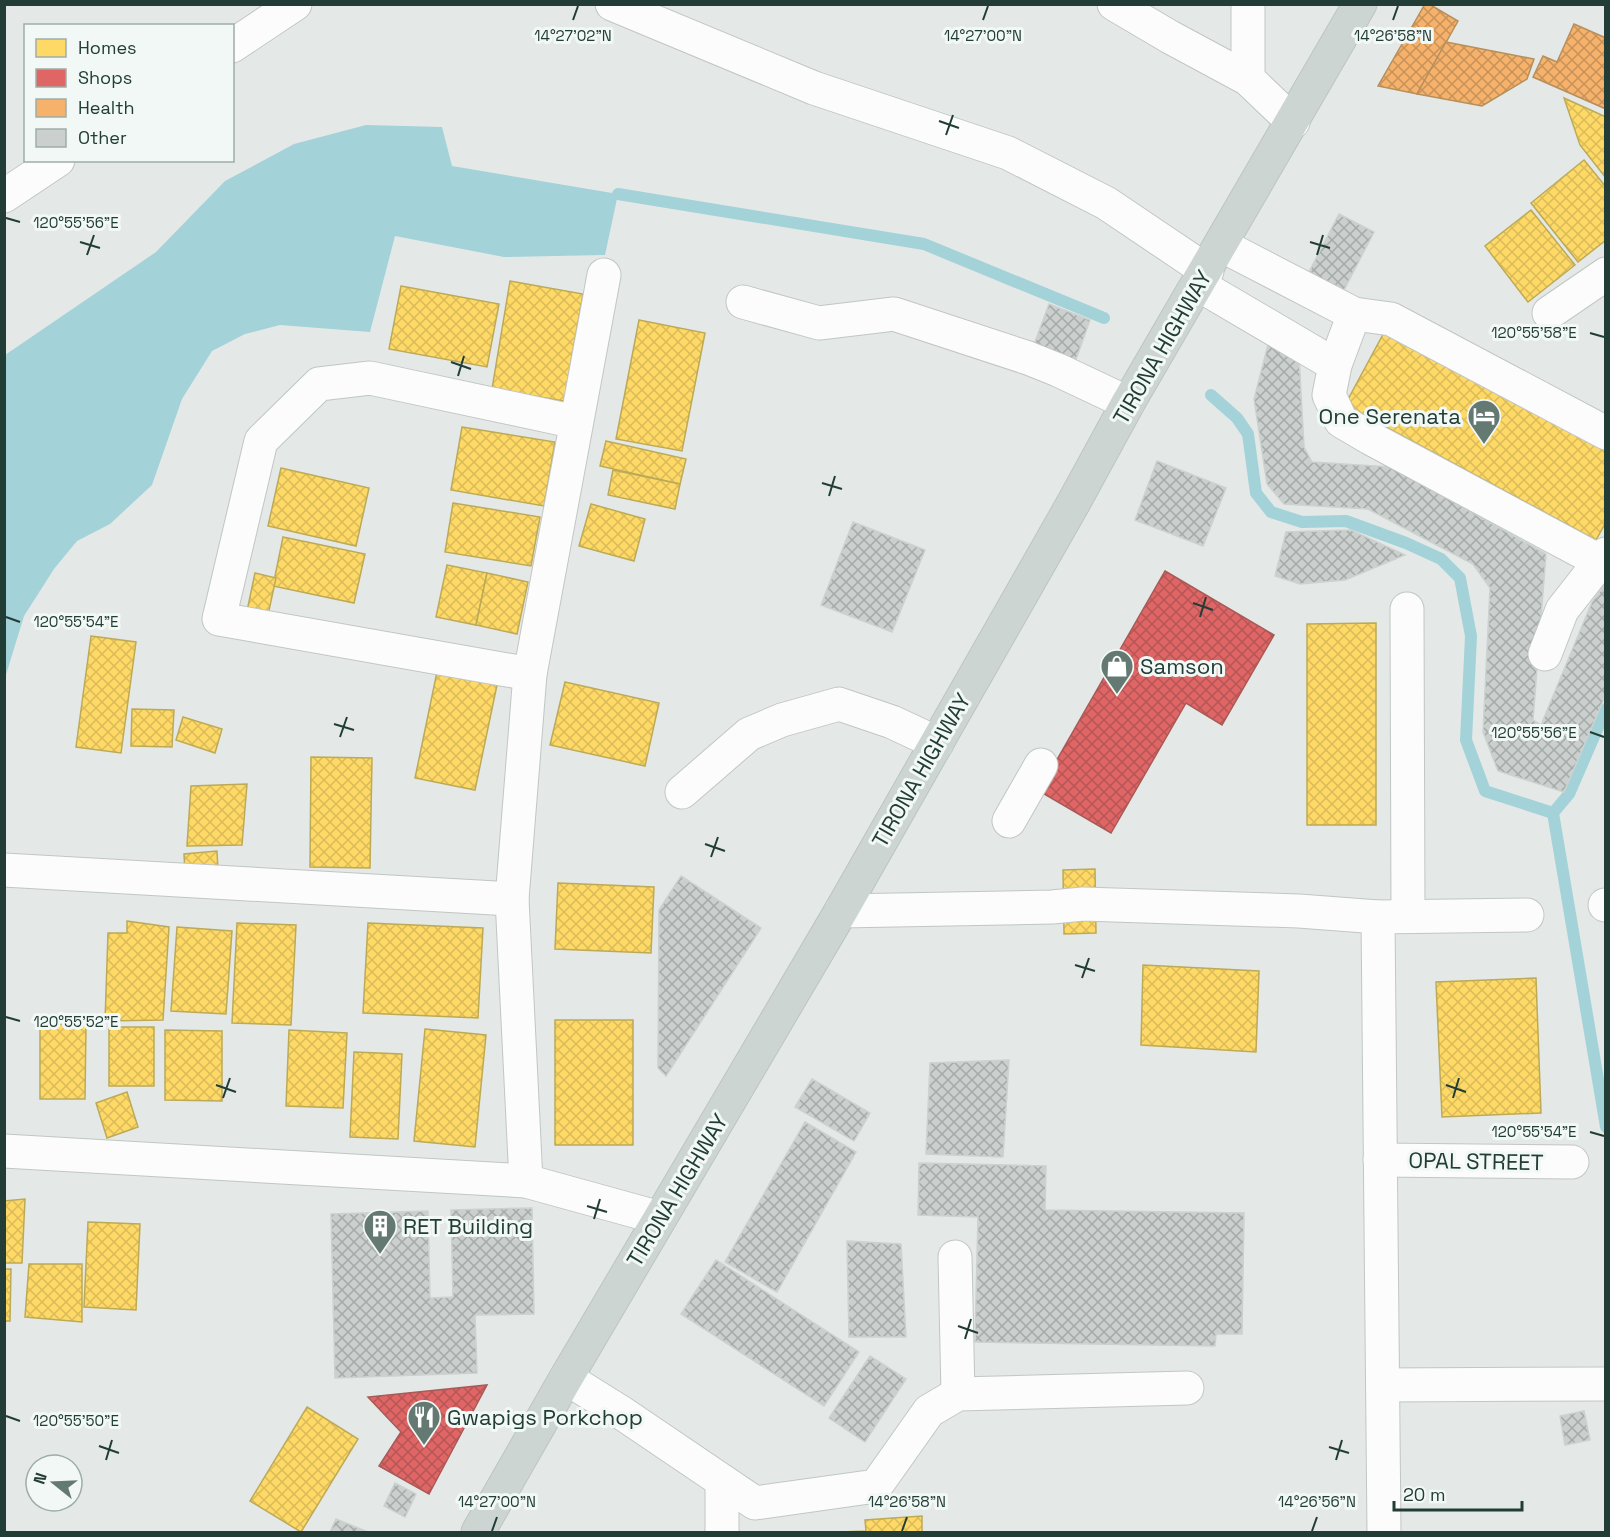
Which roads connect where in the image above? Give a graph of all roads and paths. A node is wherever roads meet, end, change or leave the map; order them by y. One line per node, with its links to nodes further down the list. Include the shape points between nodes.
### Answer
1 (295, 4): 6 (street)
2 (612, 4): 11 (street, via 814,88 1008,153 1106,203)
3 (1114, 4): 7 (street)
4 (1248, 4): 7 (street)
5 (1360, 4): 8 (main road, TIRONA HIGHWAY)
6 (234, 45)
7 (1248, 79): 8 (street)
8 (1293, 122): 11 (main road, TIRONA HIGHWAY)
9 (55, 162): 10 (street)
10 (4, 196)
11 (1209, 267): 16 (street); 17 (street); 18 (main road, TIRONA HIGHWAY)
12 (1605, 274): 15 (street)
13 (604, 275): 19 (street)
14 (743, 302): 18 (street, via 819,323 894,314 1028,358)
15 (1549, 313)
16 (1354, 314): 17 (street); 20 (street, via 1391,319)
17 (1335, 365): 21 (street, via 1329,395 1341,421)
18 (1128, 403): 25 (main road, TIRONA HIGHWAY)
19 (576, 422): 24 (street); 24 (street, via 370,378 319,384 261,441 219,619)
20 (1605, 433)
21 (1603, 558): 23 (street, via 1562,610)
22 (1407, 609): 33 (street)
23 (1545, 654)
24 (530, 674): 30 (street)
25 (937, 743): 27 (street, via 839,704 748,734); 31 (main road, TIRONA HIGHWAY)
26 (1041, 765): 28 (street)
27 (682, 792)
28 (1009, 820)
29 (4, 870): 30 (street)
30 (512, 899): 37 (street)
31 (841, 911): 33 (street, via 1083,904); 38 (main road, TIRONA HIGHWAY)
32 (1527, 915): 33 (street)
33 (1393, 917): 35 (street)
34 (4, 1151): 37 (street)
35 (1380, 1160): 36 (street, OPAL STREET); 42 (street)
36 (1572, 1162)
37 (526, 1181): 38 (street)
38 (660, 1218): 40 (main road, TIRONA HIGHWAY)
39 (955, 1257): 44 (street)
40 (566, 1378): 45 (street); 46 (main road, TIRONA HIGHWAY)
41 (1605, 1384): 42 (street)
42 (1383, 1385): 48 (street)
43 (1187, 1388): 44 (street)
44 (958, 1394): 45 (street, via 928,1411 876,1486 755,1503)
45 (722, 1482): 47 (street)
46 (478, 1533)
47 (722, 1533)
48 (1384, 1533)

